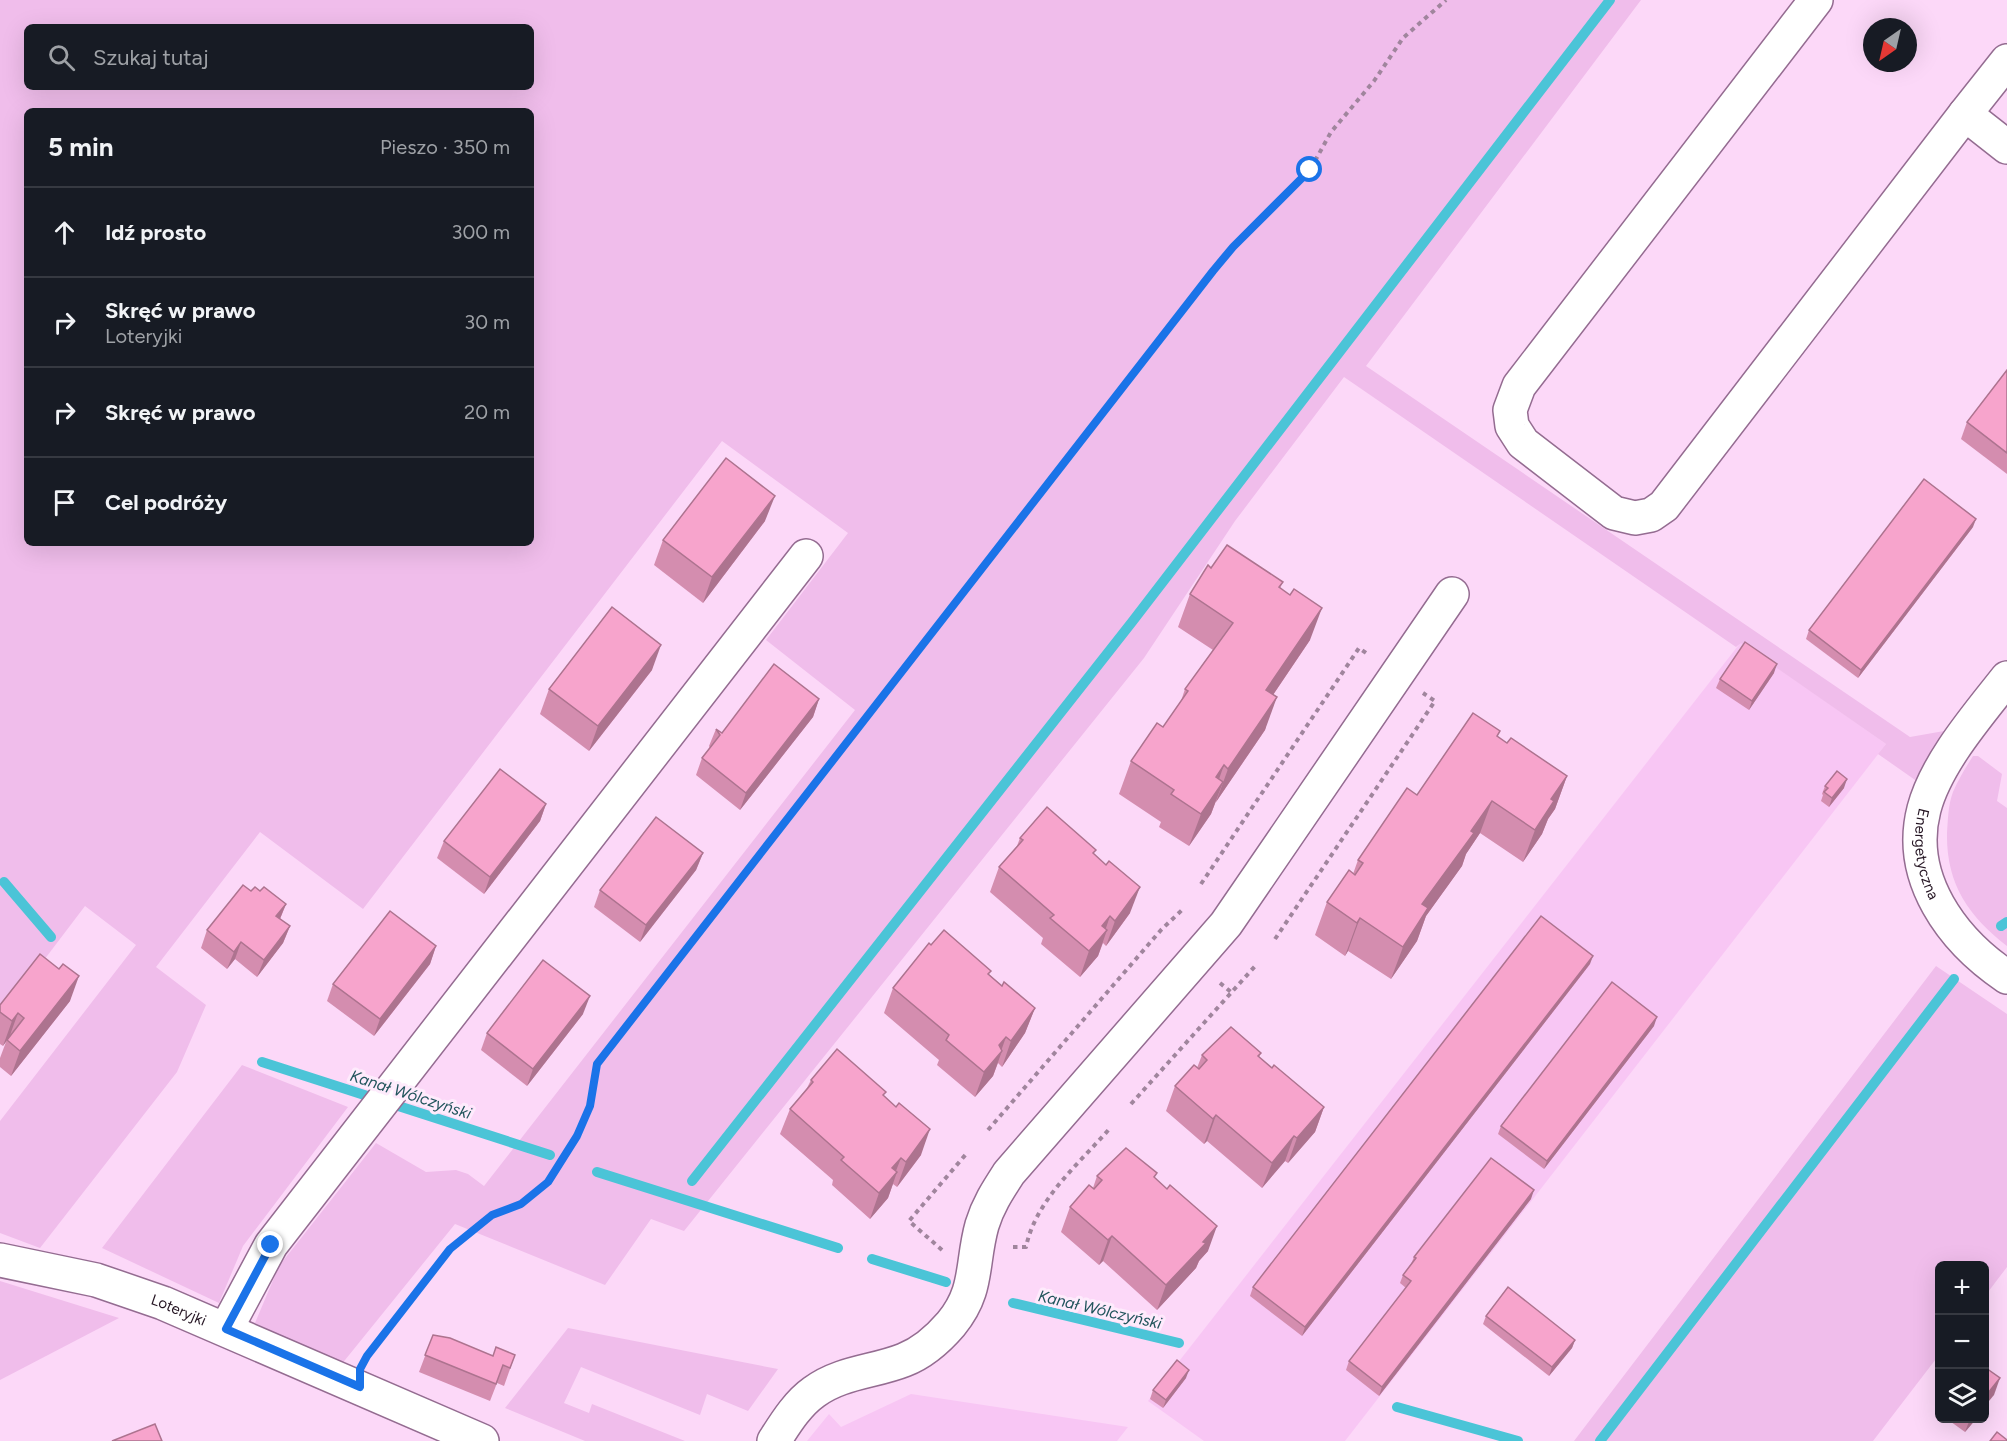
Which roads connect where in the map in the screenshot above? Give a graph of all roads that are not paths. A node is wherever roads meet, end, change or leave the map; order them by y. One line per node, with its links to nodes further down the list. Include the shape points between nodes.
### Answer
1 (1816, 0): 3 (street, via 1519,386 1510,410 1512,426 1523,443 1614,513 1635,518 1664,506)
2 (2007, 61): 3 (street)
3 (1965, 114): 4 (street)
4 (2007, 147)
5 (806, 556): 10 (street, via 271,1245)
6 (1452, 594): 12 (street, via 1226,924 993,1196 982,1227 969,1297 951,1323 931,1344 905,1360 840,1377 812,1393)
7 (2003, 683): 8 (street, Energetyczna, via 1943,765 1924,808 1919,851 1930,893 1953,927 1980,959)
8 (2007, 977)
9 (0, 1260): 10 (street, Loteryjki, via 96,1280)
10 (226, 1329): 11 (street, Loteryjki)
11 (482, 1441)
12 (774, 1441)

